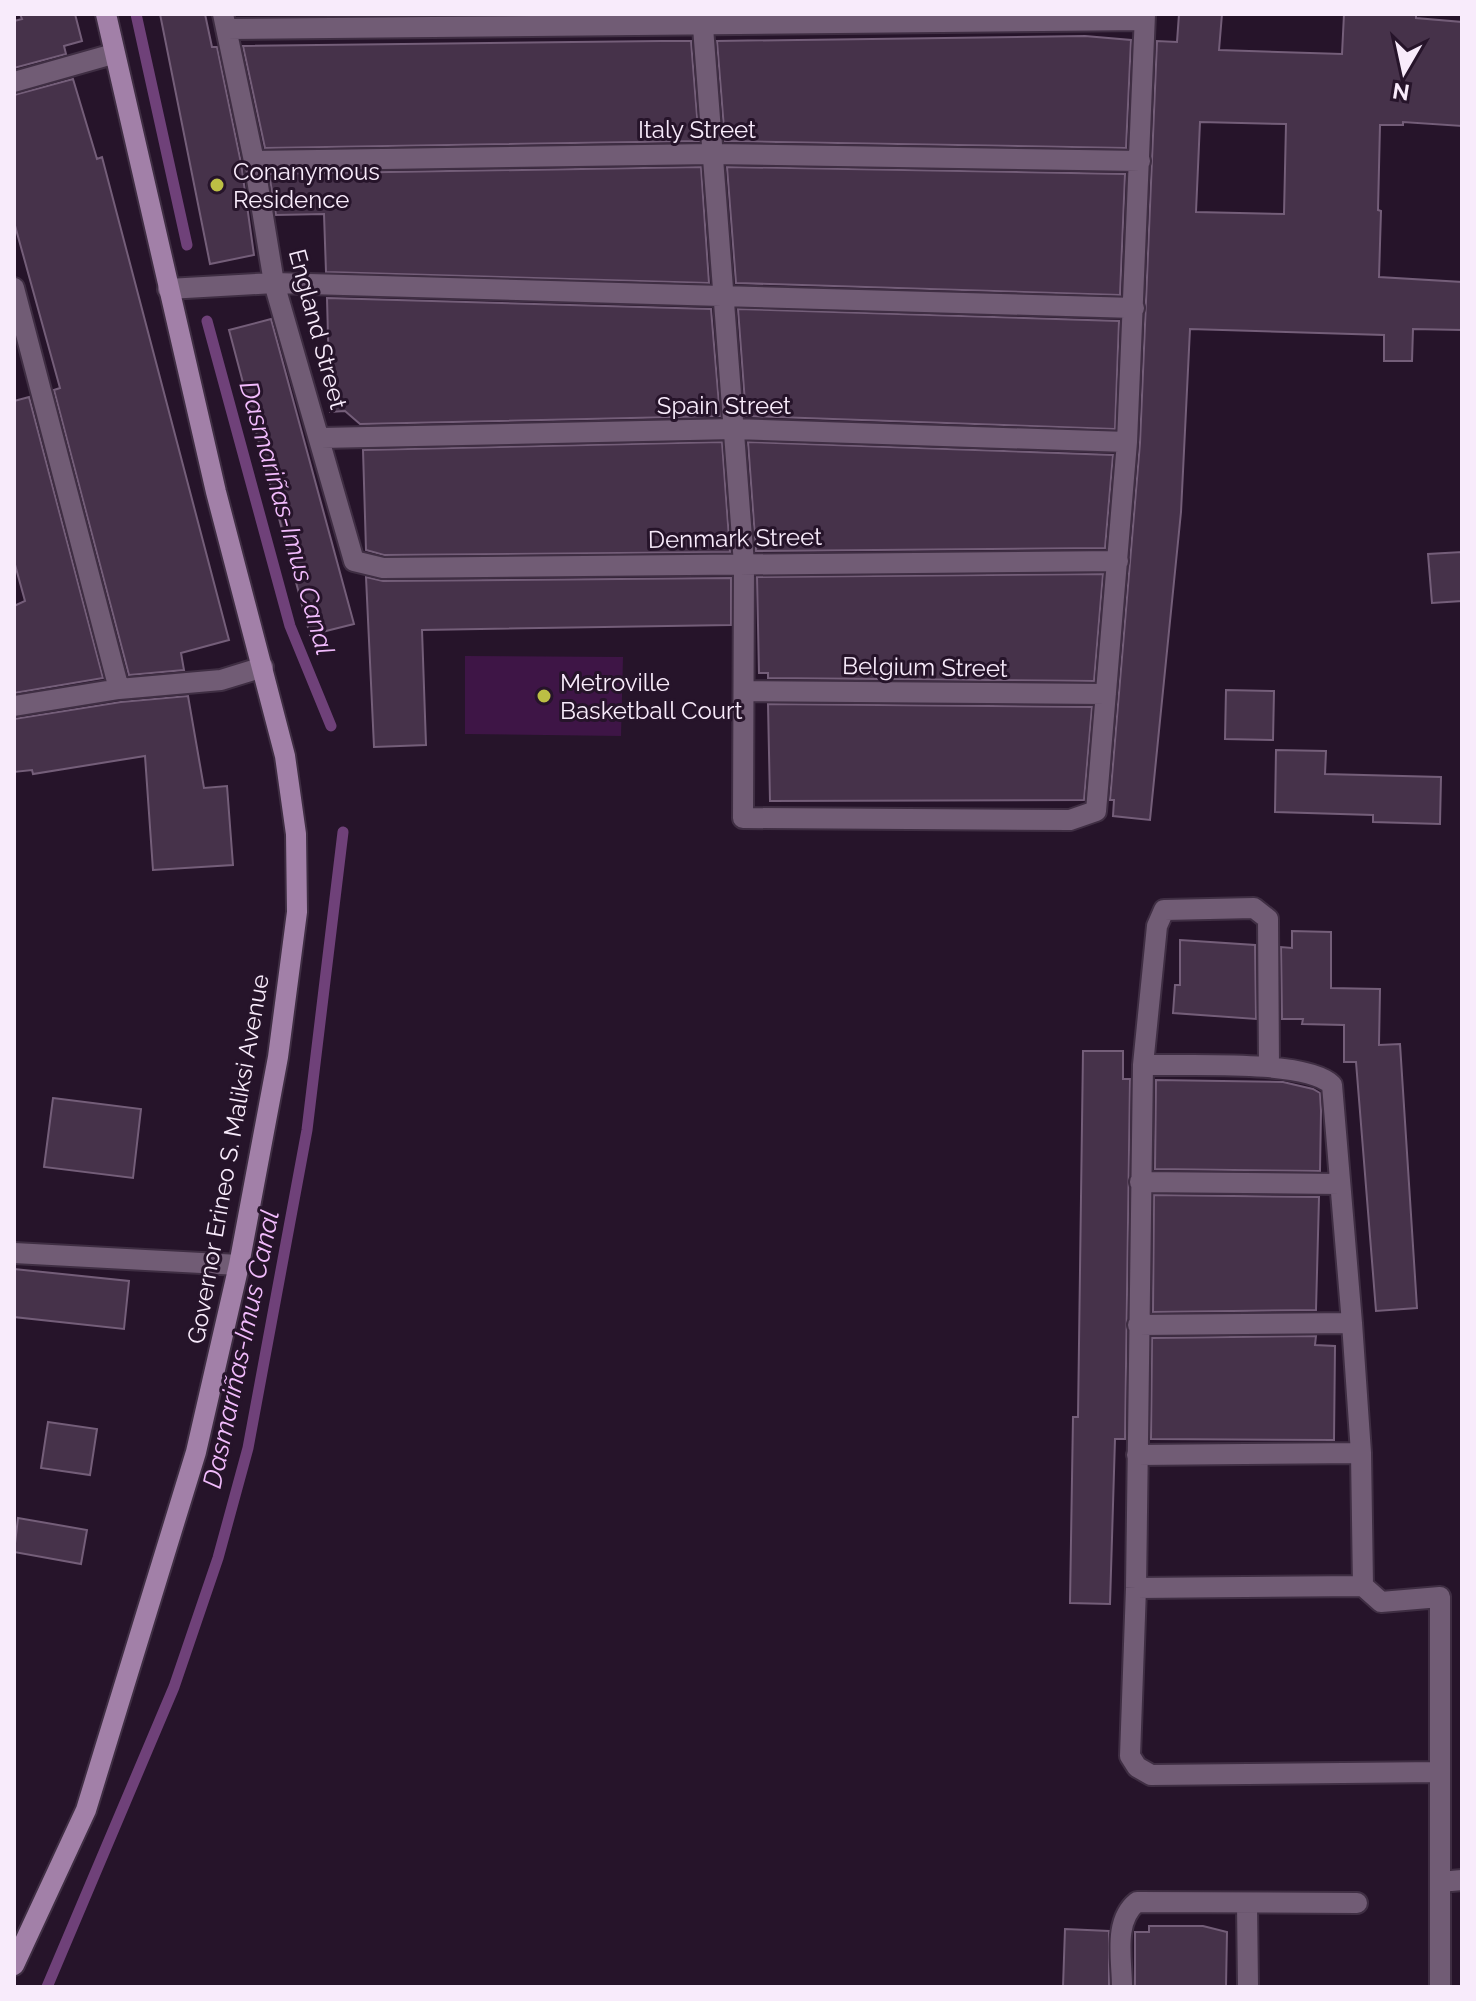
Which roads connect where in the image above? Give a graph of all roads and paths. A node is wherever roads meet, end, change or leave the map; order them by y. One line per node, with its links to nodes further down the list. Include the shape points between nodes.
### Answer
1 (106, 14): 5 (main road, Governor Erineo S. Maliksi Avenue)
2 (1144, 17): 3 (street); 9 (street)
3 (702, 18): 4 (street); 7 (street)
4 (224, 21): 8 (street, England Street)
5 (113, 54): 6 (street); 12 (main road, Governor Erineo S. Maliksi Avenue)
6 (14, 82)
7 (712, 154): 8 (street, Italy Street); 9 (street, Italy Street); 13 (street)
8 (254, 161): 10 (street, England Street)
9 (1140, 161): 14 (street)
10 (274, 283): 12 (street); 13 (street); 17 (street, England Street)
11 (14, 288): 15 (street)
12 (168, 289): 22 (main road, Governor Erineo S. Maliksi Avenue)
13 (723, 297): 14 (street); 16 (street)
14 (1134, 308): 18 (street)
15 (22, 345): 23 (street)
16 (734, 429): 17 (street, Spain Street); 18 (street, Spain Street); 21 (street)
17 (321, 438): 19 (street, England Street)
18 (1127, 442): 20 (street)
19 (354, 561): 21 (street, Denmark Street, via 383,568)
20 (1118, 561): 21 (street, Denmark Street); 25 (street)
21 (744, 564): 24 (street)
22 (263, 667): 23 (street, via 221,680); 32 (main road, Governor Erineo S. Maliksi Avenue, via 285,756 296,834 297,912 278,1057)
23 (119, 689): 26 (street)
24 (744, 691): 25 (street, Belgium Street); 25 (street, via 743,818 759,819 1070,820 1096,811)
25 (1106, 694)
26 (14, 706)
27 (1143, 1065): 28 (street); 28 (street, via 1157,926 1164,910 1254,908 1268,919); 29 (street)
28 (1269, 1067): 30 (street, via 1322,1075 1332,1085)
29 (1140, 1182): 30 (street); 34 (street)
30 (1340, 1184): 33 (street)
31 (14, 1253): 32 (street)
32 (239, 1265): 48 (main road, Governor Erineo S. Maliksi Avenue, via 196,1452 86,1810)
33 (1352, 1323): 34 (street); 35 (street)
34 (1138, 1325): 36 (street)
35 (1361, 1453): 36 (street); 37 (street)
36 (1137, 1455): 38 (street)
37 (1363, 1586): 38 (street); 40 (street, via 1381,1602)
38 (1136, 1588): 43 (street, via 1130,1756 1137,1767 1151,1775)
39 (1462, 1595): 40 (street)
40 (1440, 1597): 42 (street)
41 (1462, 1727): 42 (street)
42 (1440, 1728): 43 (street)
43 (1440, 1772): 45 (street)
44 (1462, 1880): 45 (street)
45 (1440, 1882): 51 (street)
46 (1357, 1903): 47 (street)
47 (1247, 1904): 49 (street, via 1137,1902 1122,1922); 50 (street)
48 (14, 1965)
49 (1122, 1987)
50 (1248, 1987)
51 (1440, 1987)

